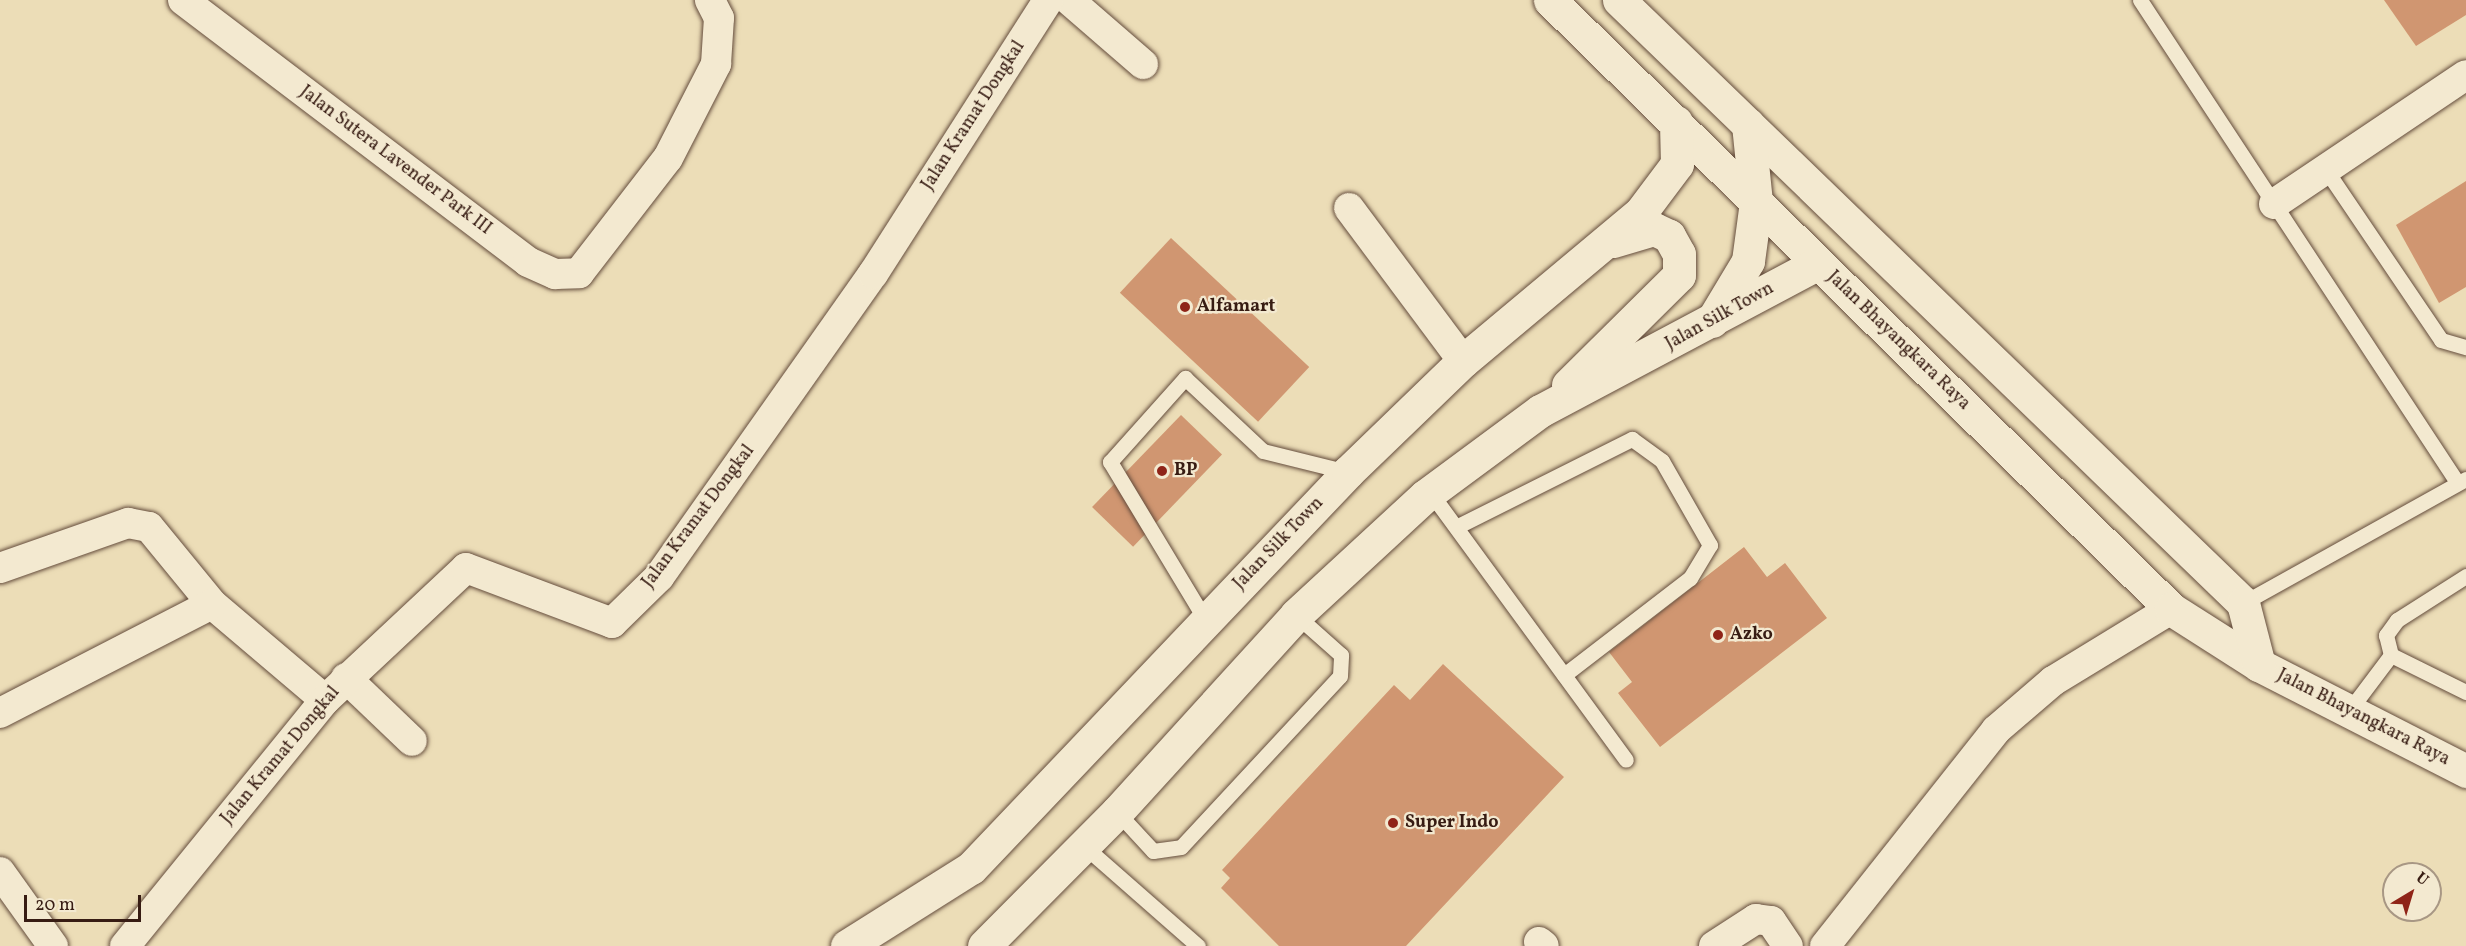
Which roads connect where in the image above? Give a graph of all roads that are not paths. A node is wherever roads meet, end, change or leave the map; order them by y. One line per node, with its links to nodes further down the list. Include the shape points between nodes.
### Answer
1 (183, 0): 9 (street, Jalan Sutera Lavender Park III)
2 (196, 0): 9 (street, Jalan Sutera Lavender Park III)
3 (1048, 0): 38 (street, Jalan Kramat Dongkal, via 873,274 659,577 612,623 466,568)
4 (1069, 0): 10 (street)
5 (1550, 0): 12 (main road, Jalan Bhayangkara Raya)
6 (1619, 0): 13 (main road)
7 (2140, 0): 16 (lane)
8 (714, 9): 9 (street, Jalan Sutera Lavender Park III, via 716,63 668,158 579,273 555,274 528,262)
9 (218, 27)
10 (1143, 64)
11 (2466, 75): 14 (street)
12 (1676, 122): 15 (main road, Jalan Bhayangkara Raya); 18 (main road, Jalan Silk Town, via 1677,164 1641,212)
13 (1748, 124): 15 (main road); 30 (main road)
14 (2326, 170): 16 (street); 21 (lane, via 2441,340)
15 (1756, 202): 19 (main road, Jalan Bhayangkara Raya); 20 (main road, via 1748,261)
16 (2274, 204): 25 (lane)
17 (1349, 208): 22 (street)
18 (1605, 243): 22 (main road, Jalan Silk Town); 23 (main road, via 1654,229 1669,236 1679,254 1679,275)
19 (1818, 263): 20 (main road, Jalan Silk Town); 32 (main road, Jalan Bhayangkara Raya)
20 (1710, 323): 23 (main road, Jalan Silk Town)
21 (2466, 347)
22 (1463, 361): 24 (main road, Jalan Silk Town)
23 (1540, 411): 26 (main road, Jalan Silk Town)
24 (1348, 471): 34 (main road, Jalan Silk Town); 34 (lane, via 1263,451 1185,378 1110,462)
25 (2462, 481): 30 (lane)
26 (1425, 496): 27 (lane, via 1438,503); 33 (main road, Jalan Silk Town)
27 (1456, 527): 37 (lane); 37 (lane, via 1632,439 1662,461 1710,545 1690,578)
28 (0, 568): 31 (street, via 137,523 155,530)
29 (2466, 576): 35 (lane, via 2397,620 2386,635)
30 (2243, 603): 36 (main road, Jalan Bhayangkara Raya)
31 (212, 604): 40 (street); 42 (street)
32 (2171, 609): 36 (main road, Jalan Bhayangkara Raya); 56 (street, via 2054,681 1996,730)
33 (1296, 615): 46 (main road, Jalan Silk Town); 46 (lane, via 1341,655 1340,676 1181,847 1153,851)
34 (1206, 621): 51 (main road, Jalan Silk Town, via 971,868)
35 (2391, 655): 39 (lane); 41 (lane)
36 (2259, 666): 41 (main road, Jalan Bhayangkara Raya)
37 (1564, 675): 44 (lane)
38 (346, 678): 40 (street, Jalan Kramat Dongkal); 43 (street)
39 (2466, 692)
40 (325, 700): 50 (street, Jalan Kramat Dongkal)
41 (2348, 712): 45 (main road, Jalan Bhayangkara Raya)
42 (0, 713)
43 (412, 741)
44 (1626, 760)
45 (2466, 771)
46 (1117, 812): 47 (main road, Jalan Silk Town)
47 (1083, 845): 52 (main road, Jalan Silk Town); 53 (lane)
48 (0, 872): 49 (street)
49 (53, 946)
50 (125, 946)
51 (847, 946)
52 (984, 946)
53 (1198, 946)
54 (1714, 946): 55 (street, via 1756,919 1771,921)
55 (1788, 946)
56 (1825, 946)

